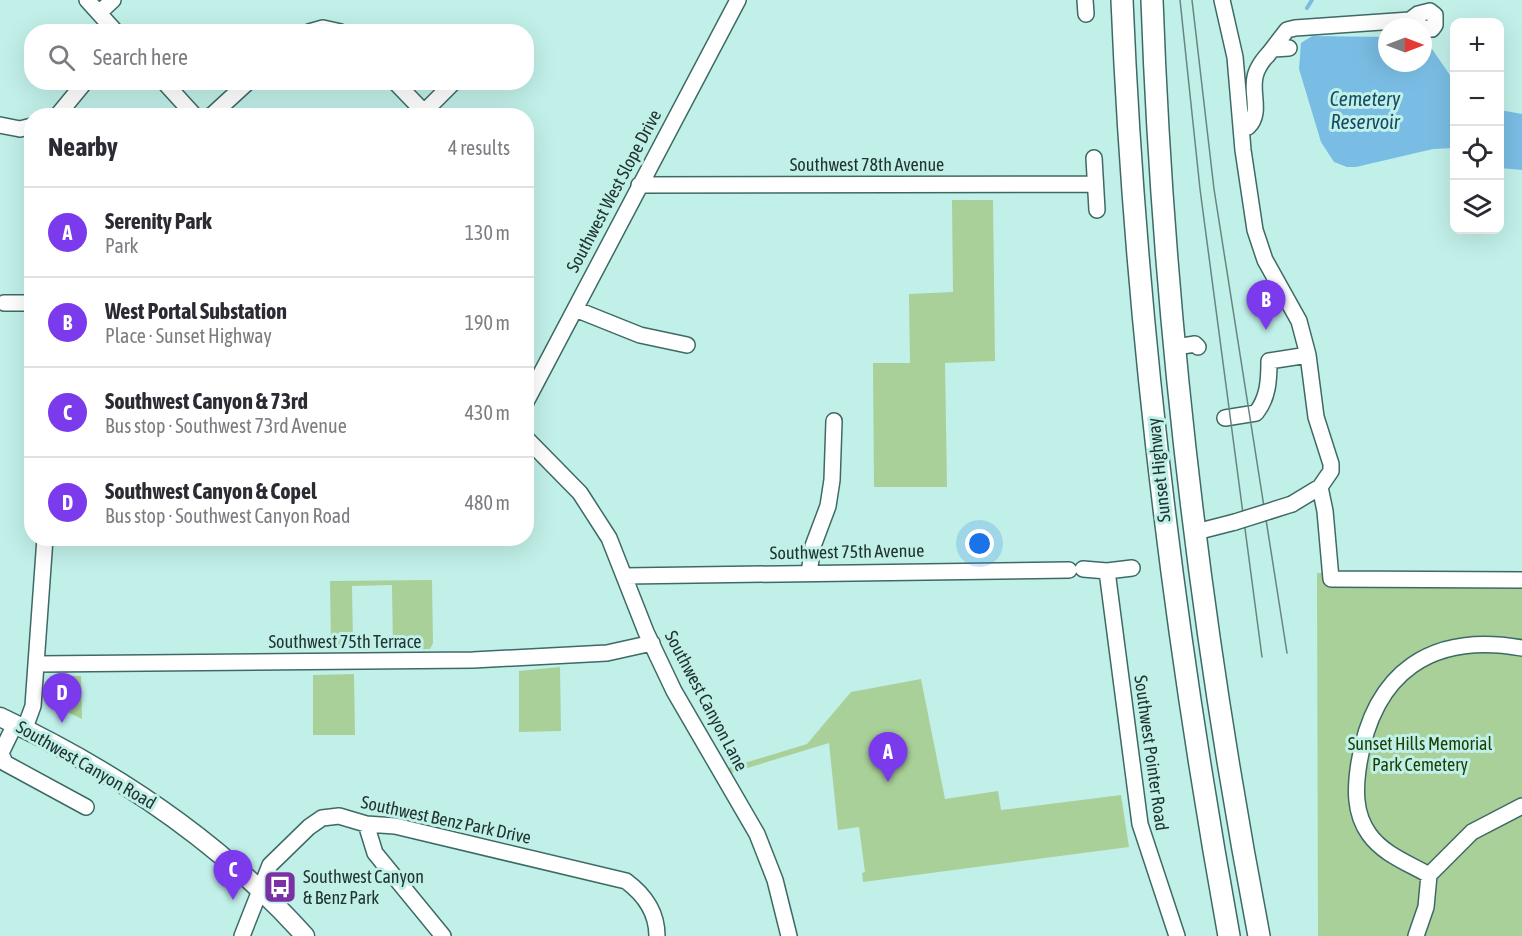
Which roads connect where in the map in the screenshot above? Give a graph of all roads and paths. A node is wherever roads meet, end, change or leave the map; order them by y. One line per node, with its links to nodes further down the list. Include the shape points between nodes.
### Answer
1 (87, 0): 7 (street)
2 (113, 0): 7 (street)
3 (738, 0): 27 (street, Southwest West Slope Drive)
4 (1122, 0): 63 (highway, Sunset Highway, via 1142,300 1165,531)
5 (1152, 0): 33 (highway, Sunset Highway, via 1162,188)
6 (1222, 0): 23 (street, via 1235,57)
7 (99, 13): 8 (street)
8 (109, 24)
9 (1378, 26): 11 (street, via 1295,28 1282,36)
10 (1289, 48): 11 (street, via 1281,47)
11 (1267, 56): 23 (street, via 1255,76 1255,118 1248,127)
12 (78, 90): 17 (street)
13 (171, 90): 18 (street)
14 (240, 90): 19 (street)
15 (403, 90): 20 (street)
16 (446, 90): 21 (street)
17 (64, 108)
18 (188, 108)
19 (220, 108)
20 (420, 108)
21 (428, 108)
22 (0, 125): 24 (street)
23 (1242, 127): 35 (street, via 1242,150 1258,243 1299,321)
24 (24, 128)
25 (1094, 158): 26 (street)
26 (1095, 184): 27 (street, Southwest 78th Avenue); 28 (street)
27 (639, 185): 31 (street, Southwest West Slope Drive)
28 (1097, 210)
29 (4, 303): 30 (street)
30 (24, 303)
31 (575, 309): 32 (street, via 640,335); 36 (street, Southwest West Slope Drive)
32 (687, 345)
33 (1176, 346): 34 (street); 41 (highway, Sunset Highway)
34 (1198, 347)
35 (1308, 355): 37 (street, via 1269,362 1264,404 1256,413); 40 (street, via 1316,417 1331,464 1328,478)
36 (534, 387)
37 (1225, 418)
38 (834, 421): 45 (street, via 828,506 813,546)
39 (534, 446): 46 (street, Southwest Canyon Lane, via 594,512 617,552)
40 (1320, 487): 41 (street, bridge, via 1292,504); 47 (street, via 1331,579)
41 (1196, 532): 64 (highway, Sunset Highway)
42 (44, 546): 50 (street)
43 (1132, 568): 44 (street, Southwest 75th Avenue)
44 (1107, 571): 45 (street, Southwest 75th Avenue); 62 (street, Southwest Pointer Road, via 1140,824)
45 (809, 573): 46 (street, Southwest 75th Avenue)
46 (625, 576): 48 (street, Southwest Canyon Lane)
47 (1522, 580)
48 (652, 643): 50 (street, Southwest 75th Terrace, via 607,653 473,660); 61 (street, Southwest Canyon Lane, via 674,691 757,834 775,880)
49 (1522, 648): 55 (street, via 1471,644 1429,654 1396,676 1370,722 1357,781 1356,802 1361,819 1383,850)
50 (37, 664): 51 (street, via 33,706)
51 (13, 723): 53 (street, via 1,753 5,763); 56 (main road, Southwest Canyon Road, via 157,805)
52 (1522, 806): 55 (street, via 1472,832)
53 (86, 807)
54 (366, 824): 56 (street, Southwest Benz Park Drive, via 339,816 322,818 270,865); 59 (street, via 375,853); 60 (street, Southwest Benz Park Drive, via 395,826 626,881 650,905)
55 (1429, 874): 65 (street, via 1426,907)
56 (261, 890): 57 (street, Southwest Benz Park Drive); 58 (main road, Southwest Canyon Road)
57 (242, 936)
58 (305, 936)
59 (443, 936)
60 (657, 936)
61 (789, 936)
62 (1177, 936)
63 (1229, 936)
64 (1259, 936)
65 (1416, 936)

